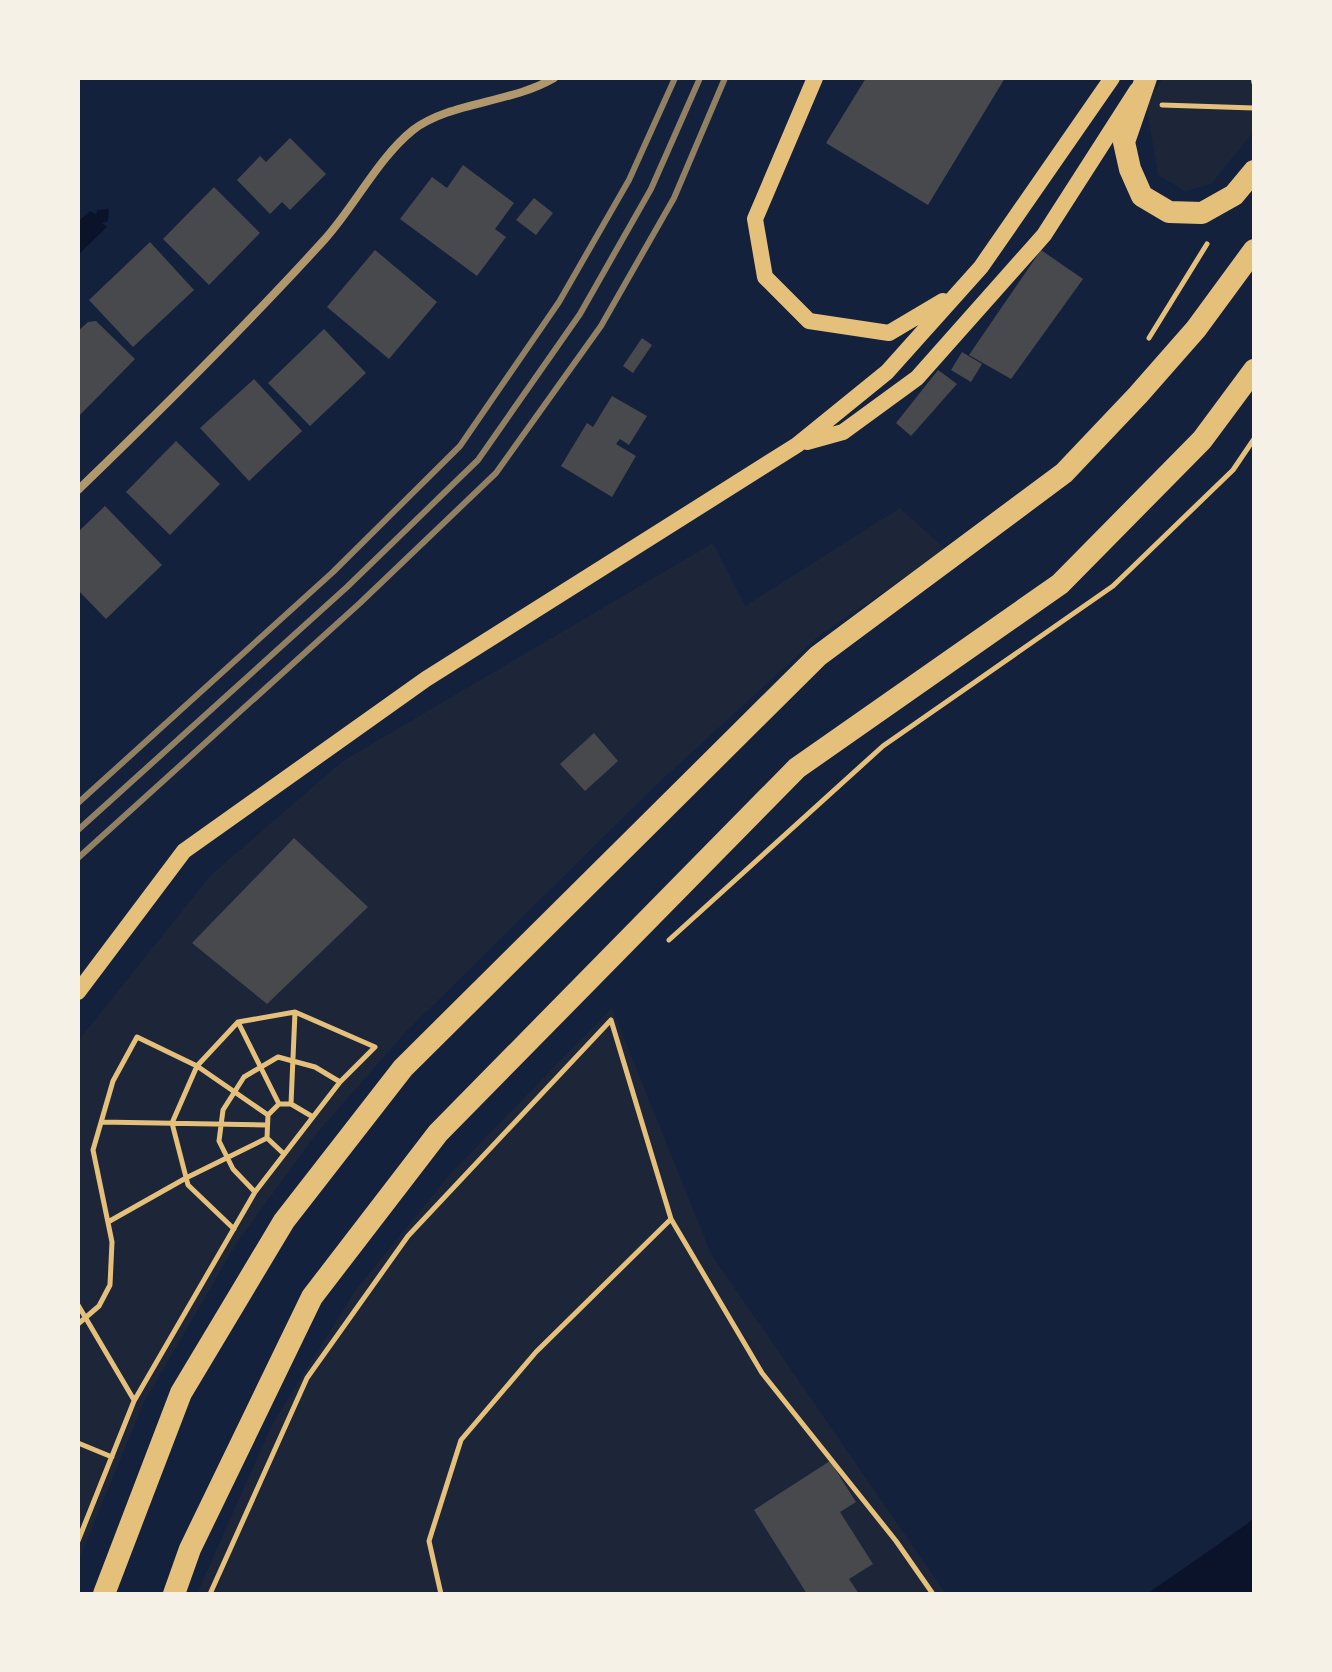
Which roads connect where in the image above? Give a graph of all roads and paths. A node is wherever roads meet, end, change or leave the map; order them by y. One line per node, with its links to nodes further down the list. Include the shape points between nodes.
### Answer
1 (554, 78): 15 (street, via 438,116 412,131 328,237)
2 (815, 78): 10 (main road, via 755,219 765,277 809,321 889,333)
3 (1112, 78): 10 (main road, via 981,267)
4 (1146, 78): 5 (highway); 14 (main road, via 1044,235 917,378 843,432)
5 (1137, 104): 6 (path); 7 (highway, via 1124,142 1130,169 1142,196 1169,212 1202,213 1234,195)
6 (1254, 108)
7 (1254, 171)
8 (1207, 244): 11 (path)
9 (1254, 250): 48 (highway, via 1196,329 1064,473 818,656 403,1068 284,1221 181,1393)
10 (958, 292): 14 (main road, via 887,372)
11 (1149, 339)
12 (1254, 370): 49 (highway, via 1202,440 1060,584 797,768 438,1133 312,1297 190,1549)
13 (1254, 439): 16 (path, via 1233,470 1113,586 883,746)
14 (797, 445): 17 (main road, via 426,679 184,851)
15 (78, 490)
16 (659, 950)
17 (78, 992)
18 (295, 1012): 19 (path); 20 (path); 23 (path, via 375,1047)
19 (238, 1022): 21 (path); 22 (path)
20 (294, 1061): 22 (path, via 278,1057); 23 (path); 26 (path)
21 (197, 1066): 24 (path); 29 (path, via 137,1037 113,1081); 30 (path)
22 (260, 1068): 24 (path, via 244,1077); 25 (path)
23 (340, 1082): 28 (path)
24 (236, 1090): 27 (path); 31 (path)
25 (279, 1104): 26 (path); 27 (path)
26 (291, 1104): 28 (path)
27 (268, 1115): 32 (path)
28 (313, 1117): 34 (path)
29 (101, 1122): 30 (path); 39 (path, via 93,1150)
30 (172, 1123): 31 (path); 36 (path)
31 (221, 1124): 32 (path); 35 (path, via 219,1141)
32 (266, 1125): 33 (path)
33 (267, 1138): 34 (path); 35 (path)
34 (284, 1154): 37 (path)
35 (226, 1157): 36 (path); 37 (path)
36 (186, 1178): 39 (path); 40 (path)
37 (255, 1192): 40 (path)
38 (671, 1219): 50 (path, via 611,1020 408,1236 307,1378); 51 (path, via 536,1352 461,1440 429,1541); 52 (path, via 762,1373)
39 (108, 1222): 42 (path, via 110,1285)
40 (234, 1229): 44 (path)
41 (78, 1305): 42 (path)
42 (85, 1318): 43 (path); 44 (path)
43 (78, 1324)
44 (134, 1401): 46 (path)
45 (78, 1443): 46 (path)
46 (112, 1457): 47 (path)
47 (78, 1541)
48 (104, 1594)
49 (174, 1594)
50 (210, 1594)
51 (441, 1594)
52 (933, 1594)

